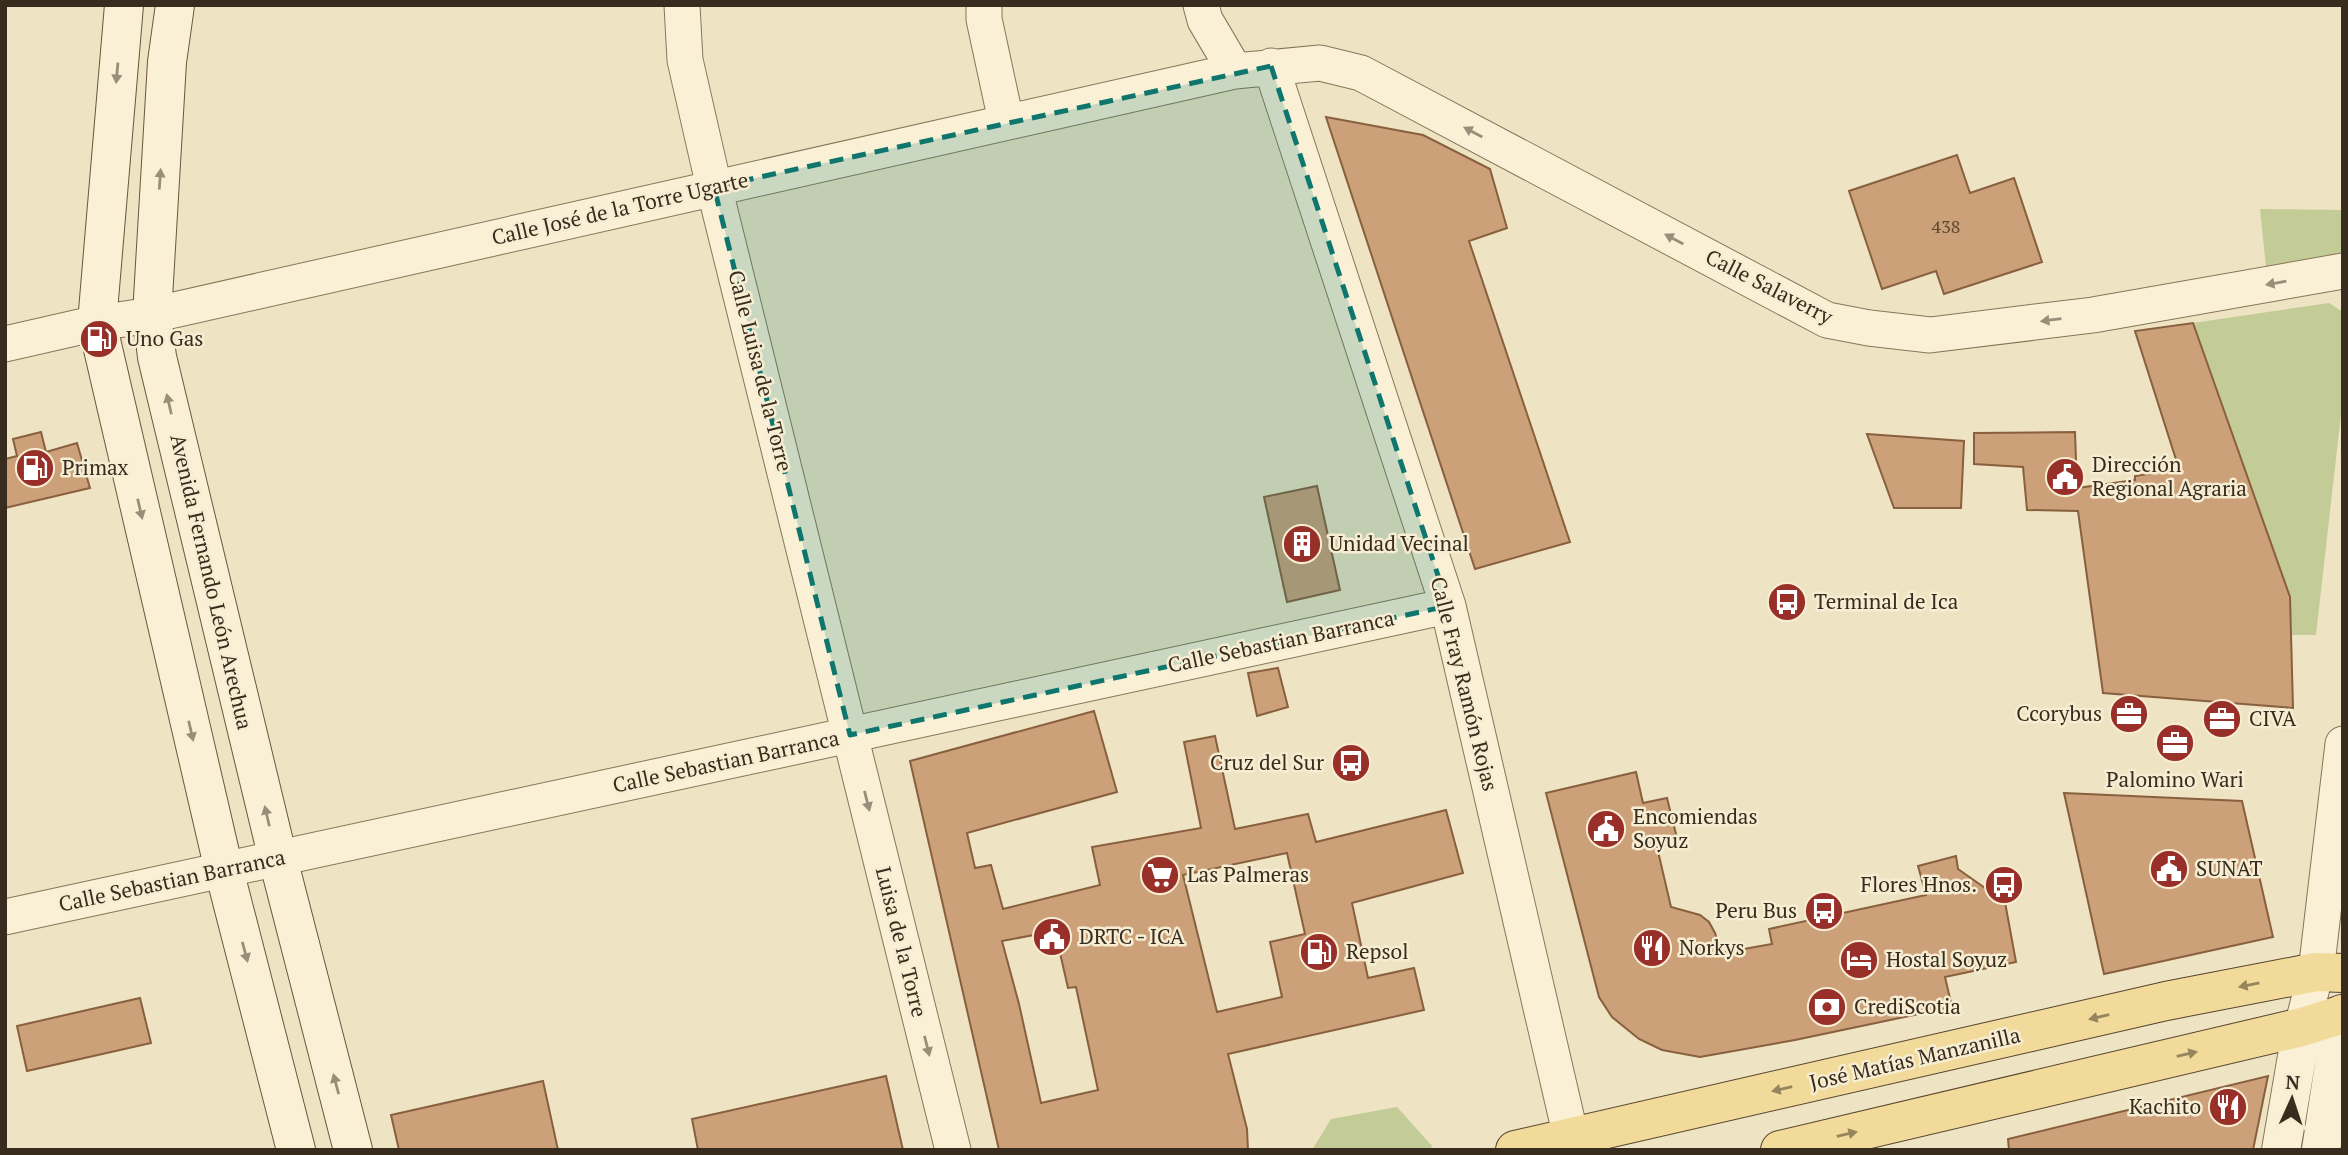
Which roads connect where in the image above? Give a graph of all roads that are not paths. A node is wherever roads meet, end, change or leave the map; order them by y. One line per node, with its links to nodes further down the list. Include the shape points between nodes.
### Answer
1 (124, 5): 12 (main road, one-way to 12)
2 (175, 5): 11 (main road, Avenida Fernando León Arechua, one-way to 2, via 167,62)
3 (682, 5): 9 (street, Calle Luisa de la Torre, via 685,60)
4 (984, 5): 8 (street)
5 (1201, 5): 7 (street)
6 (1271, 66): 7 (street, Calle Salaverry); 10 (street, Calle Salaverry, one-way to 6, via 2093,315 1930,335 1827,320 1362,73 1320,63); 14 (street, Calle Fray Ramón Rojas)
7 (1235, 71): 8 (street, Calle José de la Torre Ugarte)
8 (1006, 121): 9 (street, Calle José de la Torre Ugarte)
9 (714, 187): 11 (street, Calle José de la Torre Ugarte); 15 (street, Calle Luisa de la Torre)
10 (2343, 271)
11 (152, 315): 12 (street, Calle José de la Torre Ugarte); 17 (main road, Avenida Fernando León Arechua, one-way to 11, via 160,370)
12 (97, 323): 13 (street, Calle José de la Torre Ugarte); 18 (main road, one-way to 18)
13 (5, 344)
14 (1448, 606): 15 (street, Calle Sebastian Barranca); 23 (street, Calle Fray Ramón Rojas)
15 (850, 735): 17 (street, Calle Sebastian Barranca); 26 (street, Luisa de la Torre, one-way to 26)
16 (2343, 744): 20 (street)
17 (278, 859): 18 (street, Calle Sebastian Barranca); 25 (main road, Avenida Fernando León Arechua, one-way to 17)
18 (223, 870): 19 (street, Calle Sebastian Barranca); 24 (main road, one-way to 24)
19 (5, 917)
20 (2329, 972): 21 (street); 22 (street); 23 (main road, José Matías Manzanilla, one-way to 23, via 2166,1001)
21 (2342, 1014): 22 (main road); 30 (main road)
22 (2302, 1027): 28 (main road, one-way to 22); 29 (main road)
23 (1573, 1143): 27 (main road, José Matías Manzanilla)
24 (296, 1150)
25 (353, 1150)
26 (953, 1150)
27 (1515, 1150)
28 (1780, 1150)
29 (2281, 1150)
30 (2321, 1150)

